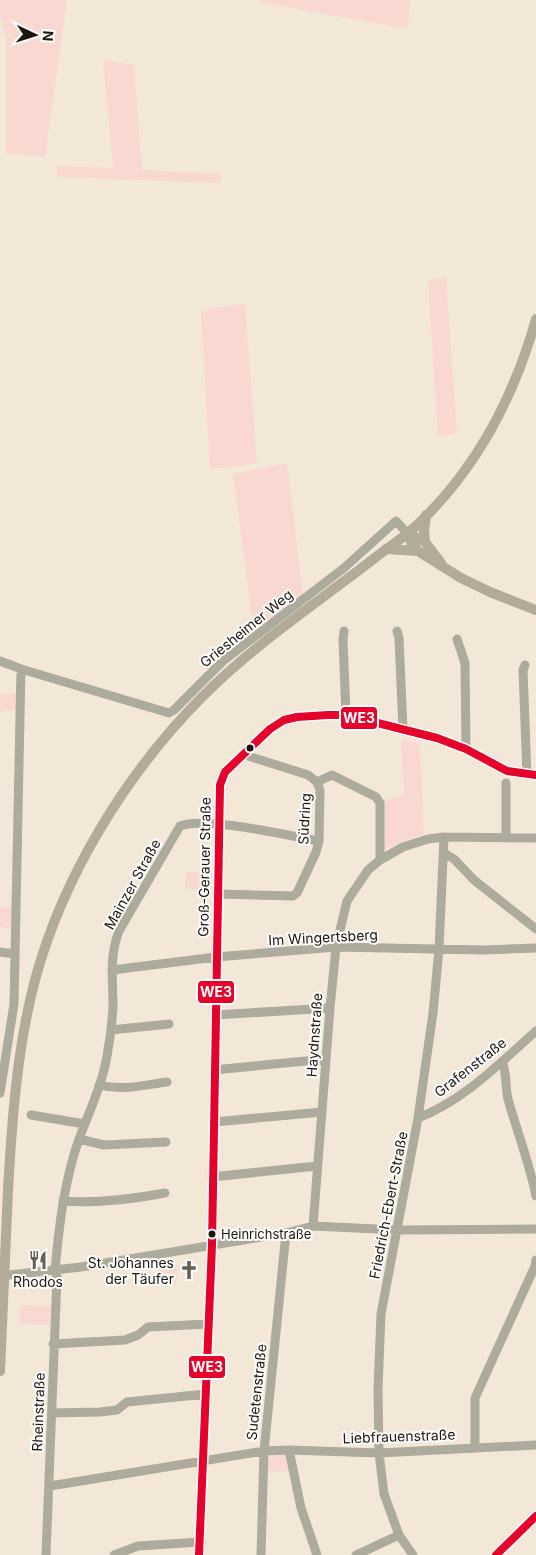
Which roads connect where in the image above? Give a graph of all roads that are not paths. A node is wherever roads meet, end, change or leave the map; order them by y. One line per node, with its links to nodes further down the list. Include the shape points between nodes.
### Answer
1 (536, 319): 2 (main road, via 517,376 492,428 460,476)
2 (426, 515): 3 (main road); 4 (main road)
3 (407, 533): 4 (main road); 5 (main road); 6 (main road); 14 (street, Griesheimer Weg, via 396,521 344,568 223,661 169,713)
4 (425, 542): 7 (main road)
5 (386, 549): 6 (main road); 68 (main road, via 245,658 201,698 128,785 90,848 50,937 36,980 24,1037 12,1134)
6 (418, 551): 7 (main road)
7 (444, 566): 8 (main road, via 490,592)
8 (536, 610)
9 (344, 631): 15 (street)
10 (397, 631): 16 (street)
11 (457, 640): 17 (street, via 465,663)
12 (0, 660): 14 (street, Griesheimer Weg)
13 (525, 665): 19 (street)
14 (21, 669): 35 (street)
15 (346, 715): 16 (street, Groß-Gerauer Straße); 18 (street, Groß-Gerauer Straße, via 284,720 270,729)
16 (403, 729): 17 (street, Groß-Gerauer Straße)
17 (466, 749): 19 (street, Groß-Gerauer Straße, via 507,772)
18 (245, 755): 20 (street, Südring, via 308,775); 22 (street, Groß-Gerauer Straße, via 225,772 220,784)
19 (532, 775)
20 (317, 782): 26 (street, Südring, via 320,790); 28 (street, Südring, via 332,775 376,797 380,803)
21 (506, 783): 24 (street)
22 (218, 824): 26 (street, Mainzer Straße); 29 (street, Groß-Gerauer Straße); 37 (street, Mainzer Straße, via 187,823 180,826 119,931 113,947)
23 (444, 837): 24 (street, Haydnstraße); 27 (street, Friedrich-Ebert-Straße); 28 (street, Haydnstraße, via 403,847)
24 (506, 838): 25 (street, Haydnstraße)
25 (536, 838)
26 (319, 842): 29 (street, Südring, via 293,896)
27 (444, 853): 30 (street); 33 (street, Friedrich-Ebert-Straße)
28 (380, 860): 31 (street, Haydnstraße, via 368,870 347,901)
29 (217, 894): 36 (street, Groß-Gerauer Straße)
30 (536, 929)
31 (336, 947): 33 (street, Im Wingertsberg); 36 (street, Im Wingertsberg); 38 (street, Haydnstraße)
32 (536, 948): 33 (street, Im Wingertsberg)
33 (439, 949): 51 (street, Friedrich-Ebert-Straße)
34 (0, 952): 35 (street)
35 (15, 954): 48 (street, via 14,1004)
36 (216, 957): 37 (street, Im Wingertsberg); 39 (street, Groß-Gerauer Straße)
37 (112, 970): 41 (street, Mainzer Straße)
38 (330, 1008): 39 (street); 43 (street, Haydnstraße)
39 (215, 1015): 45 (street, Groß-Gerauer Straße)
40 (168, 1024): 41 (street)
41 (111, 1030): 47 (street, Mainzer Straße)
42 (536, 1031): 44 (street, Grafenstraße)
43 (326, 1059): 45 (street); 49 (street, Haydnstraße)
44 (502, 1061): 51 (street, Grafenstraße, via 453,1100); 59 (street, via 506,1070 506,1090)
45 (214, 1070): 52 (street, Groß-Gerauer Straße)
46 (167, 1082): 47 (street, via 124,1088)
47 (100, 1085): 53 (street, Mainzer Straße)
48 (0, 1093)
49 (322, 1112): 52 (street); 56 (street, Haydnstraße)
50 (31, 1115): 53 (street)
51 (418, 1118): 63 (street, Friedrich-Ebert-Straße)
52 (214, 1122): 57 (street, Groß-Gerauer Straße)
53 (85, 1124): 54 (street, Mainzer Straße)
54 (79, 1139): 55 (street, via 104,1146); 60 (street, Mainzer Straße)
55 (166, 1142)
56 (318, 1166): 57 (street); 61 (street, Haydnstraße)
57 (212, 1176): 65 (street, Groß-Gerauer Straße)
58 (165, 1192): 60 (street, via 83,1203)
59 (536, 1196)
60 (63, 1201): 67 (street, Mainzer Straße)
61 (313, 1226): 63 (street); 64 (street)
62 (536, 1229): 63 (street)
63 (398, 1230): 78 (street, Friedrich-Ebert-Straße, via 382,1314)
64 (286, 1233): 65 (street); 77 (street, Sudetenstraße)
65 (212, 1245): 67 (street); 69 (street, Groß-Gerauer Straße)
66 (536, 1260): 75 (street, via 476,1398)
67 (55, 1271): 68 (street); 70 (street, Rheinstraße)
68 (5, 1276): 71 (main road)
69 (208, 1324): 70 (street, via 148,1327 125,1340); 72 (street, Groß-Gerauer Straße)
70 (54, 1344): 73 (street, Rheinstraße)
71 (0, 1371)
72 (206, 1394): 73 (street, via 127,1402 117,1410); 79 (street, Groß-Gerauer Straße)
73 (52, 1414): 80 (street, Rheinstraße)
74 (536, 1445): 75 (street, Liebfrauenstraße)
75 (474, 1447): 78 (street, Liebfrauenstraße)
76 (289, 1450): 77 (street, Liebfrauenstraße); 78 (street, Liebfrauenstraße); 88 (street, via 301,1508)
77 (264, 1451): 79 (street, Liebfrauenstraße); 87 (street, Sudetenstraße)
78 (379, 1453): 82 (street, Friedrich-Ebert-Straße, via 384,1494)
79 (203, 1462): 80 (street, Liebfrauenstraße); 83 (street, Groß-Gerauer Straße)
80 (50, 1486): 84 (street, Rheinstraße)
81 (536, 1516): 91 (street)
82 (399, 1535): 89 (street); 90 (street, Friedrich-Ebert-Straße)
83 (201, 1542): 85 (street, via 138,1546); 86 (street, Groß-Gerauer Straße)
84 (46, 1555)
85 (114, 1555)
86 (200, 1555)
87 (261, 1555)
88 (317, 1555)
89 (356, 1555)
90 (413, 1555)
91 (496, 1555)

